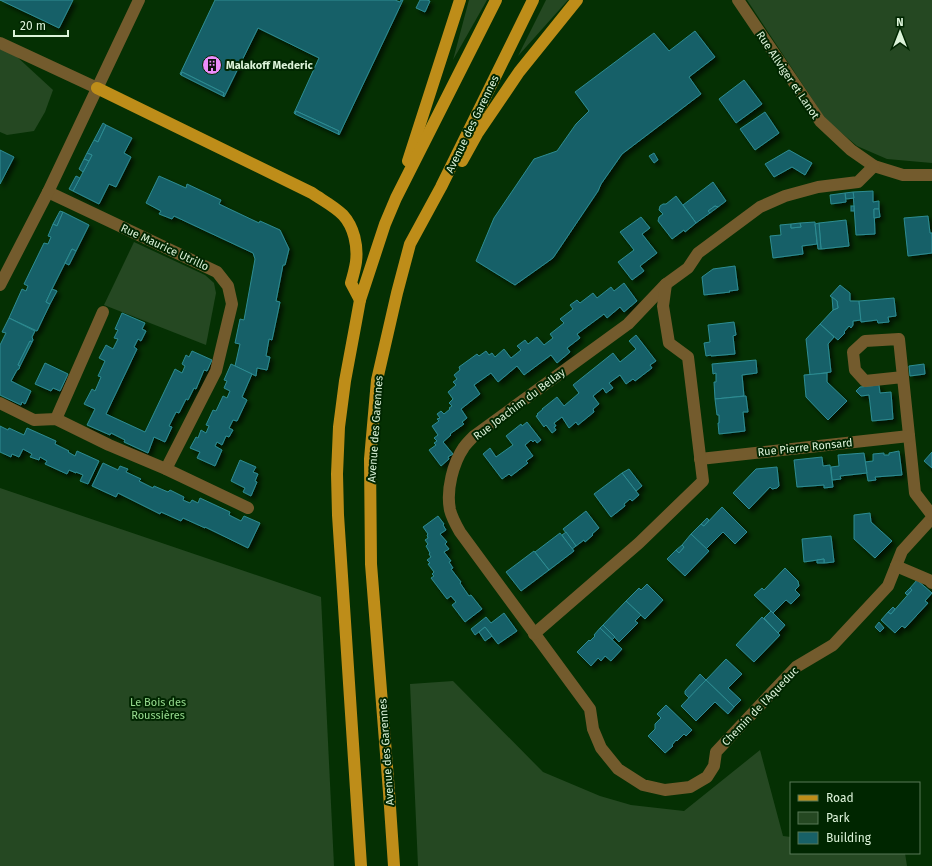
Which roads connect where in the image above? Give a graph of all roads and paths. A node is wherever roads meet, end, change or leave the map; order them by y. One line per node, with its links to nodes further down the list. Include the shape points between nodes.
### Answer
1 (139, 0): 8 (street)
2 (460, 0): 13 (main road)
3 (496, 0): 13 (main road)
4 (533, 0): 11 (main road, Avenue des Garennes)
5 (577, 0): 11 (main road, via 519,72 464,159)
6 (738, 0): 9 (street, Rue Allviger et Lanot, via 820,121 851,150)
7 (0, 43): 8 (street)
8 (97, 88): 12 (street); 16 (main road, via 331,204 343,215 354,234 356,263 351,283)
9 (874, 166): 10 (street, Rue Allviger et Lanot, via 903,174); 14 (street, Rue Joachim du Bellay, via 858,182 818,186 760,207 698,253 688,268)
10 (932, 175)
11 (441, 187): 31 (main road, Avenue des Garennes, via 410,244 397,293 377,380 370,459 371,564)
12 (48, 192): 15 (street); 23 (street, Rue Maurice Utrillo, via 217,272 228,286 232,304 216,371)
13 (396, 198): 16 (main road)
14 (666, 284): 22 (street, via 663,306 669,343 688,357); 28 (street, Rue Joachim du Bellay, via 628,324 474,436 464,447 453,469 449,495 454,521)
15 (0, 285)
16 (360, 300): 30 (main road, via 345,381 339,427 337,474)
17 (102, 312): 20 (street)
18 (903, 377): 18 (street, via 899,339 865,341 853,352 855,370 865,381); 21 (street)
19 (0, 403): 20 (street, via 34,420)
20 (56, 419): 23 (street)
21 (909, 436): 22 (street, Rue Pierre Ronsard); 25 (street, via 915,493)
22 (700, 459): 28 (street, via 703,481 640,543)
23 (166, 469): 24 (street)
24 (248, 508)
25 (932, 516): 26 (street, Chemin de l'Aqueduc, via 902,551)
26 (896, 566): 27 (street); 29 (street, Chemin de l'Aqueduc, via 888,586 833,645 796,667 716,752 714,766 706,777 690,787 665,790 643,785 618,769 601,748)
27 (932, 583)
28 (534, 634): 29 (street, Rue Joachim du Bellay, via 590,710)
29 (593, 729)
30 (361, 866)
31 (394, 866)

